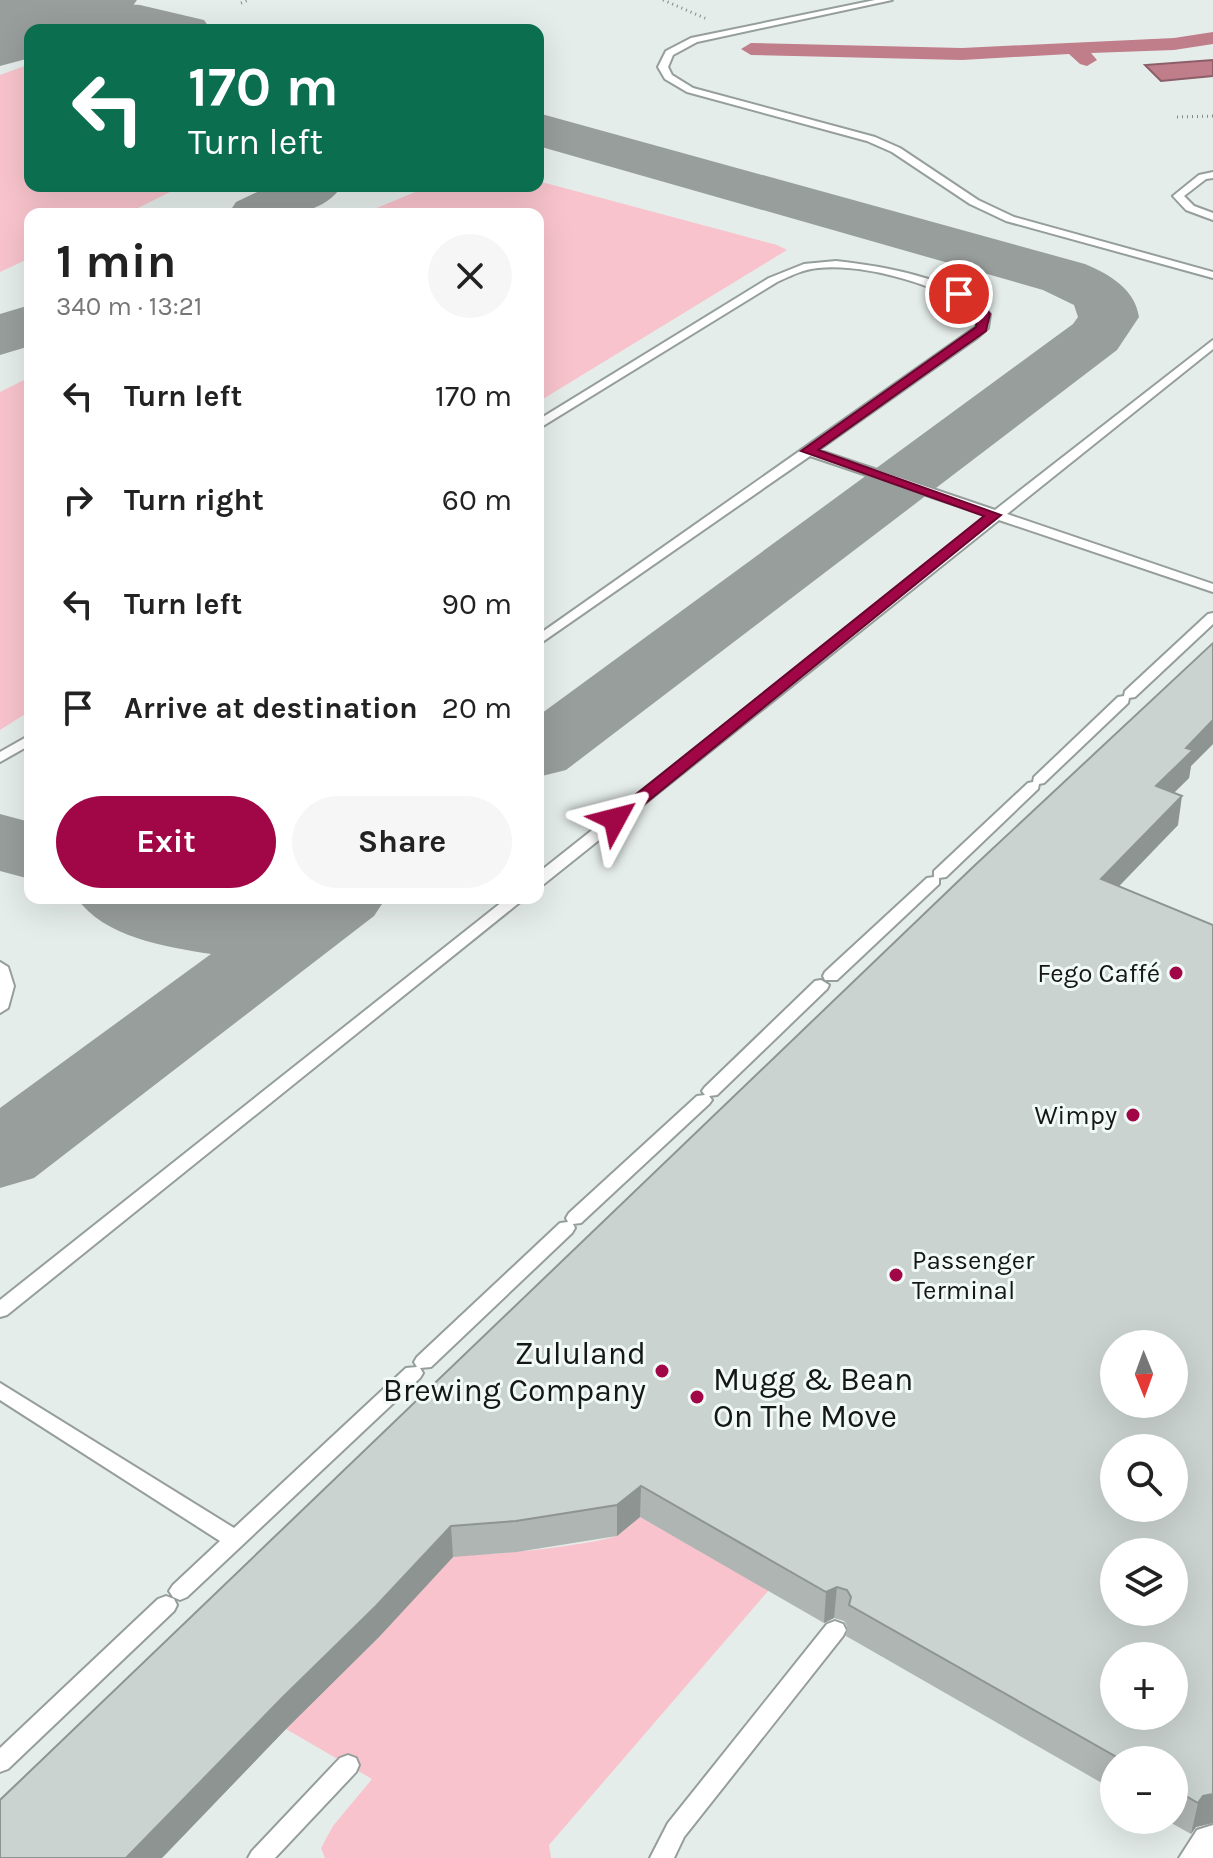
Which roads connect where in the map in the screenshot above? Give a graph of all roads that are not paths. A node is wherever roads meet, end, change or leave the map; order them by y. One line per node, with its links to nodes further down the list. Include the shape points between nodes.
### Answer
1 (888, 0): 4 (lane, via 694,40 669,53 663,67 676,83 707,95 871,139 1010,219)
2 (1213, 175): 3 (lane, via 1178,196 1190,208)
3 (1213, 217)
4 (1211, 272)
5 (1213, 343): 8 (lane)
6 (544, 421): 7 (lane, via 773,280 803,267 859,266 959,294 978,306 985,321 974,335)
7 (808, 451): 8 (lane); 11 (lane)
8 (994, 515): 9 (lane); 14 (lane)
9 (1213, 588)
10 (1213, 617): 20 (lane)
11 (544, 637)
12 (24, 745): 13 (lane)
13 (0, 758)
14 (544, 876)
15 (509, 904): 18 (lane)
16 (0, 967): 17 (lane, via 6,986)
17 (0, 1008)
18 (0, 1310)
19 (0, 1390): 20 (lane)
20 (236, 1540): 22 (lane)
21 (835, 1630): 25 (lane, via 676,1830)
22 (0, 1762)
23 (348, 1765): 24 (lane)
24 (260, 1858)
25 (662, 1858)

